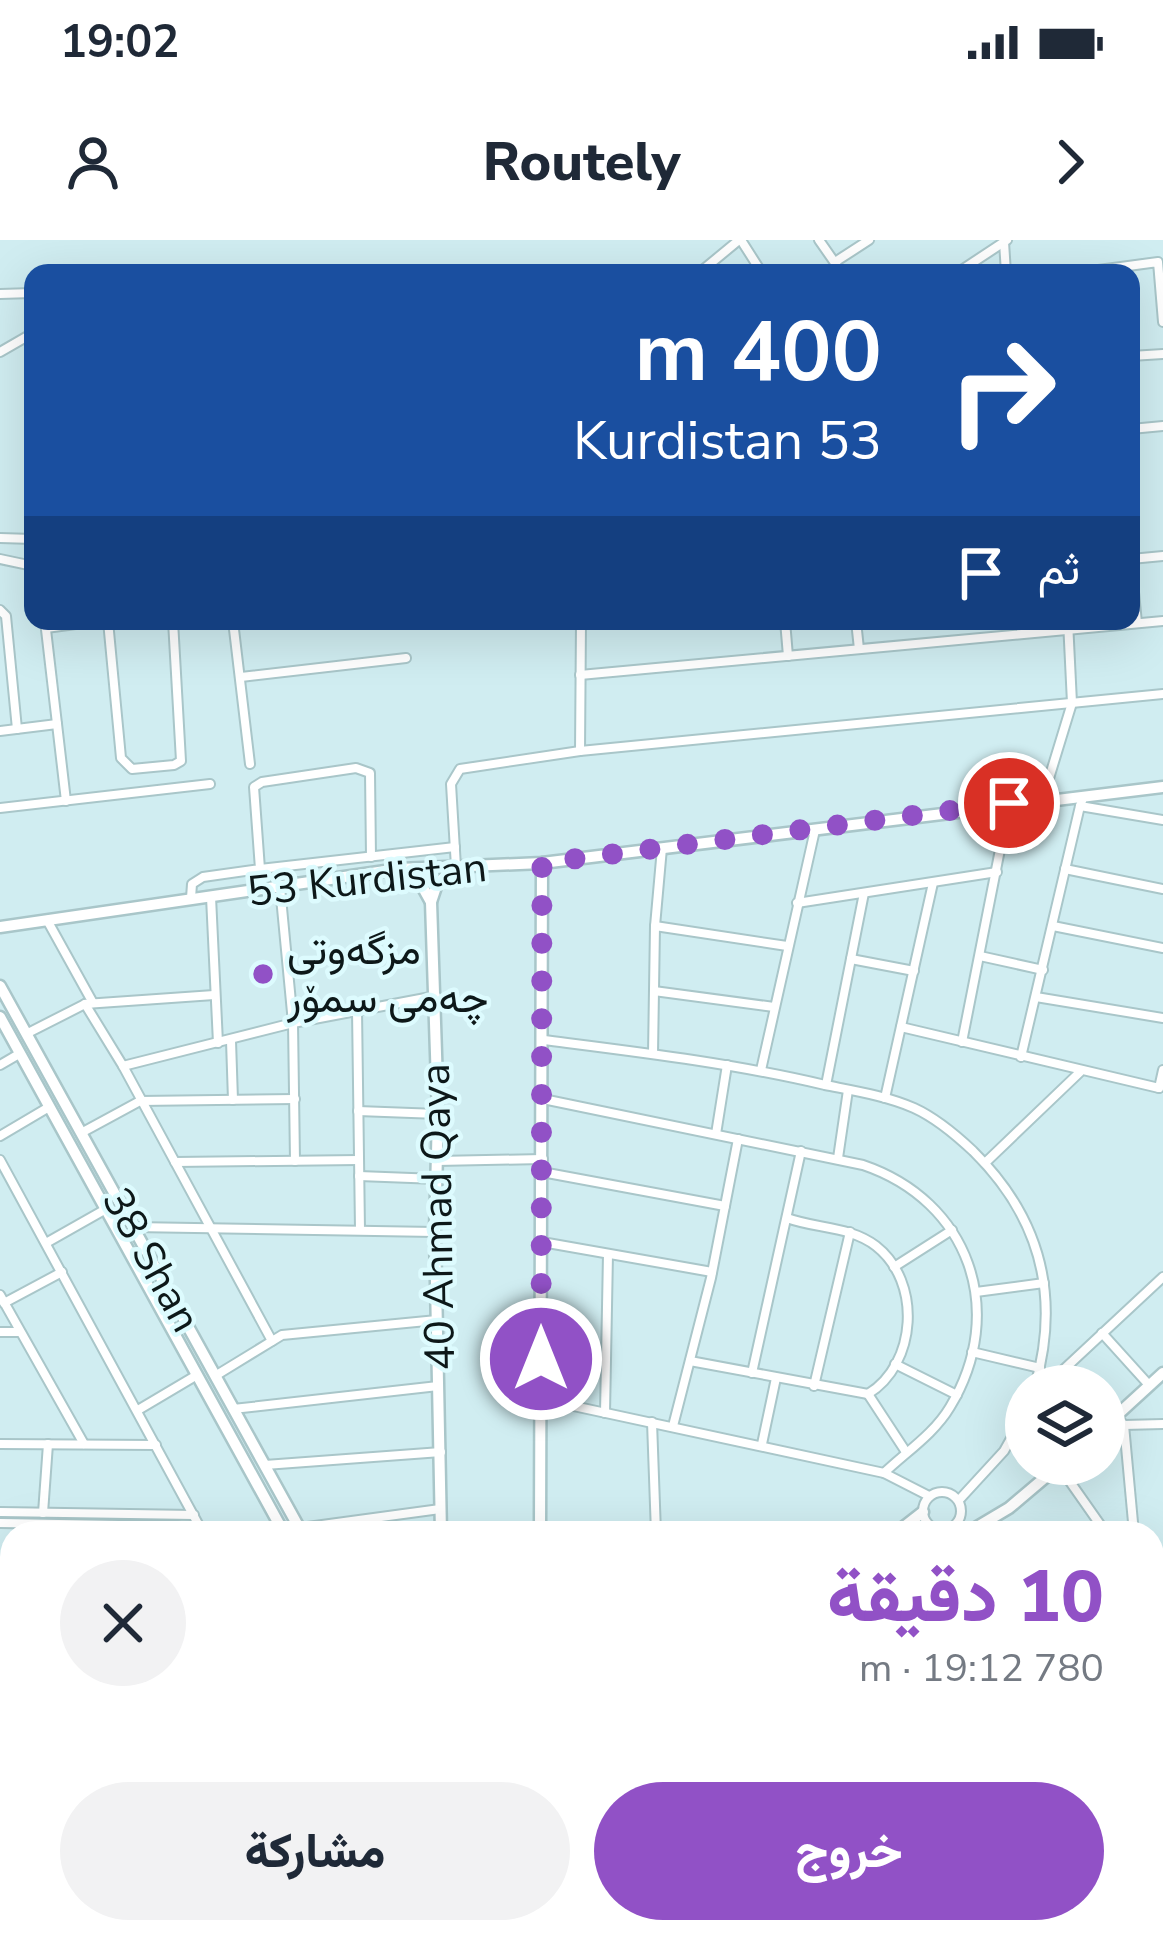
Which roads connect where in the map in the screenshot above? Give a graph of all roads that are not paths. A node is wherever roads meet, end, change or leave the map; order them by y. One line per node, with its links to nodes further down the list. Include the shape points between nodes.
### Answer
1 (740, 240): 6 (street)
2 (819, 240): 5 (street)
3 (869, 240): 5 (street)
4 (1005, 241): 7 (street)
5 (835, 262)
6 (710, 264)
7 (970, 264)
8 (1140, 264): 9 (street, via 1158,262)
9 (1163, 322)
10 (0, 610): 23 (street)
11 (46, 630): 28 (street)
12 (109, 630): 13 (street, via 121,758 132,769 181,760)
13 (174, 630)
14 (234, 630): 25 (street)
15 (580, 630): 24 (street)
16 (785, 630): 21 (street)
17 (857, 630): 20 (street)
18 (1024, 630): 20 (street)
19 (1068, 630): 27 (street)
20 (859, 649): 21 (street)
21 (788, 656): 24 (street)
22 (406, 658): 25 (street)
23 (5, 668): 29 (street)
24 (580, 675): 31 (street)
25 (242, 676): 32 (street)
26 (1163, 694): 27 (street)
27 (1072, 703): 31 (street); 35 (street)
28 (57, 724): 29 (street); 36 (street)
29 (16, 729): 30 (street)
30 (0, 731)
31 (580, 751): 42 (street, via 460,769 451,784)
32 (250, 764)
33 (209, 784): 36 (street)
34 (1163, 787): 37 (street, 53 Kurdistan)
35 (1043, 798): 37 (street, 53 Kurdistan); 38 (street, 53 Kurdistan)
36 (66, 801): 39 (street)
37 (1082, 801): 40 (street); 49 (street)
38 (1009, 803): 41 (street, 53 Kurdistan); 50 (street)
39 (0, 808)
40 (1163, 820)
41 (816, 829): 43 (street, 53 Kurdistan); 58 (street)
42 (455, 847): 44 (street); 46 (street)
43 (662, 848): 45 (street, 53 Kurdistan); 60 (street)
44 (371, 856): 47 (street); 47 (street, via 370,772 356,768 254,788)
45 (542, 863): 46 (street, 53 Kurdistan); 83 (street)
46 (456, 867): 48 (street, 53 Kurdistan); 57 (street)
47 (260, 869): 56 (street, via 203,877 192,884)
48 (399, 869): 52 (street, 53 Kurdistan); 57 (street)
49 (1064, 869): 53 (street); 61 (street)
50 (997, 872): 51 (street); 65 (street)
51 (933, 883): 54 (street); 68 (street)
52 (280, 887): 55 (street, 53 Kurdistan); 79 (street)
53 (1163, 889)
54 (864, 893): 58 (street); 66 (street)
55 (211, 897): 56 (street, 53 Kurdistan); 71 (street)
56 (191, 900): 59 (street, 53 Kurdistan)
57 (430, 902): 72 (street, 40 Ahmad Qaya)
58 (796, 904): 63 (street)
59 (47, 920): 62 (street, 53 Kurdistan); 74 (street)
60 (655, 926): 63 (street); 70 (street)
61 (1052, 926): 64 (street); 67 (street)
62 (4, 928)
63 (787, 946): 75 (street)
64 (1163, 948)
65 (980, 956): 67 (street); 85 (street)
66 (851, 959): 68 (street); 95 (street)
67 (1042, 970): 73 (street)
68 (914, 971): 80 (street)
69 (0, 986): 81 (street, 38 Shan)
70 (654, 991): 75 (street); 87 (street)
71 (214, 994): 74 (street); 84 (street)
72 (436, 996): 76 (street); 105 (street, 40 Ahmad Qaya)
73 (1036, 997): 78 (street); 88 (street)
74 (89, 1004): 81 (street); 91 (street)
75 (774, 1007): 92 (street)
76 (357, 1010): 79 (street); 104 (street)
77 (0, 1017): 86 (street, 38 Shan)
78 (1163, 1018)
79 (293, 1023): 82 (street); 99 (street)
80 (901, 1028): 85 (street); 98 (street)
81 (26, 1034): 106 (street, 38 Shan)
82 (231, 1040): 84 (street); 101 (street)
83 (544, 1040): 87 (street); 100 (street)
84 (218, 1043): 91 (street)
85 (962, 1043): 88 (street)
86 (20, 1054): 89 (street); 103 (street, 38 Shan)
87 (653, 1054): 90 (street)
88 (1021, 1057): 94 (street)
89 (0, 1065)
90 (727, 1065): 92 (street); 107 (street)
91 (123, 1066): 102 (street)
92 (761, 1070): 95 (street)
93 (1163, 1070): 97 (street)
94 (1080, 1072): 97 (street); 117 (street)
95 (826, 1085): 96 (street)
96 (848, 1090): 98 (street); 111 (street)
97 (1161, 1092)
98 (885, 1098): 117 (street, via 937,1121)
99 (296, 1099): 101 (street); 114 (street)
100 (543, 1099): 107 (street); 118 (street)
101 (233, 1100): 102 (street)
102 (140, 1101): 106 (street); 116 (street)
103 (49, 1107): 108 (street); 122 (street, 38 Shan)
104 (358, 1111): 105 (street); 113 (street)
105 (438, 1114): 115 (street, 40 Ahmad Qaya)
106 (81, 1133): 124 (street, 38 Shan)
107 (716, 1135): 109 (street)
108 (0, 1136)
109 (738, 1139): 110 (street); 121 (street)
110 (801, 1151): 111 (street); 123 (street)
111 (838, 1158): 127 (street, via 895,1177)
112 (0, 1160): 131 (street)
113 (359, 1160): 114 (street); 119 (street)
114 (296, 1161): 116 (street)
115 (437, 1161): 118 (street); 120 (street, 40 Ahmad Qaya)
116 (175, 1162): 125 (street)
117 (985, 1163): 137 (street, via 1014,1197)
118 (543, 1166): 121 (street); 130 (street)
119 (359, 1176): 120 (street); 126 (street)
120 (437, 1179): 128 (street, 40 Ahmad Qaya)
121 (725, 1206): 135 (street)
122 (106, 1209): 131 (street); 153 (street, 38 Shan)
123 (787, 1218): 129 (street); 151 (street)
124 (133, 1227): 125 (street); 154 (street, 38 Shan)
125 (212, 1228): 126 (street); 144 (street)
126 (360, 1230): 128 (street)
127 (952, 1230): 133 (street); 138 (street)
128 (435, 1232): 140 (street, 40 Ahmad Qaya)
129 (850, 1232): 133 (street); 158 (street)
130 (542, 1242): 132 (street); 161 (street)
131 (46, 1243): 134 (street)
132 (608, 1254): 135 (street); 164 (street)
133 (894, 1267): 147 (street, via 909,1312)
134 (62, 1272): 139 (street); 163 (street)
135 (712, 1272): 146 (street)
136 (1163, 1277): 143 (street)
137 (1044, 1283): 138 (street); 149 (street)
138 (976, 1292): 145 (street)
139 (2, 1299): 142 (street)
140 (437, 1320): 144 (street); 157 (street, 40 Ahmad Qaya)
141 (0, 1332): 142 (street)
142 (21, 1332): 172 (street)
143 (1102, 1334): 150 (street); 156 (street)
144 (272, 1341): 154 (street)
145 (972, 1352): 148 (street); 160 (street)
146 (690, 1361): 151 (street); 169 (street)
147 (895, 1364): 159 (street); 160 (street)
148 (1027, 1365)
149 (1040, 1365)
150 (1069, 1365)
151 (752, 1372): 155 (street)
152 (1163, 1373): 156 (street)
153 (197, 1375): 154 (street); 163 (street); 191 (street, 38 Shan)
154 (215, 1376): 162 (street, 38 Shan)
155 (776, 1378): 158 (street); 173 (street)
156 (1149, 1385): 165 (street)
157 (440, 1386): 162 (street); 176 (street, 40 Ahmad Qaya)
158 (814, 1386): 159 (street)
159 (868, 1394): 177 (street)
160 (957, 1395): 177 (street)
161 (541, 1399): 164 (street); 195 (street)
162 (233, 1409): 179 (street, 38 Shan)
163 (138, 1410): 174 (street)
164 (605, 1413): 167 (street)
165 (1125, 1415)
166 (1125, 1421): 168 (street)
167 (652, 1422): 169 (street); 196 (street)
168 (1163, 1424)
169 (674, 1426): 173 (street)
170 (0, 1444): 171 (street)
171 (48, 1444): 172 (street); 188 (street)
172 (84, 1444): 174 (street)
173 (762, 1444): 180 (street)
174 (157, 1445): 189 (street)
175 (1005, 1449): 184 (street)
176 (442, 1452): 179 (street); 185 (street, 40 Ahmad Qaya)
177 (906, 1452): 180 (street)
178 (1125, 1461): 202 (street)
179 (263, 1466): 192 (street, 38 Shan)
180 (884, 1473): 183 (street)
181 (1036, 1485): 200 (street)
182 (1073, 1485): 201 (street)
183 (929, 1496): 184 (street, via 945,1492); 187 (street)
184 (958, 1500): 199 (street)
185 (442, 1509): 193 (street); 194 (street, 40 Ahmad Qaya)
186 (0, 1512): 188 (street)
187 (923, 1512): 197 (street); 198 (street)
188 (43, 1513): 189 (street)
189 (194, 1515): 190 (street)
190 (197, 1521)
191 (277, 1521)
192 (294, 1521)
193 (365, 1521)
194 (442, 1521)
195 (540, 1521)
196 (656, 1521)
197 (911, 1521)
198 (929, 1521)
199 (955, 1521)
200 (986, 1521)
201 (1095, 1521)
202 (1132, 1521)

